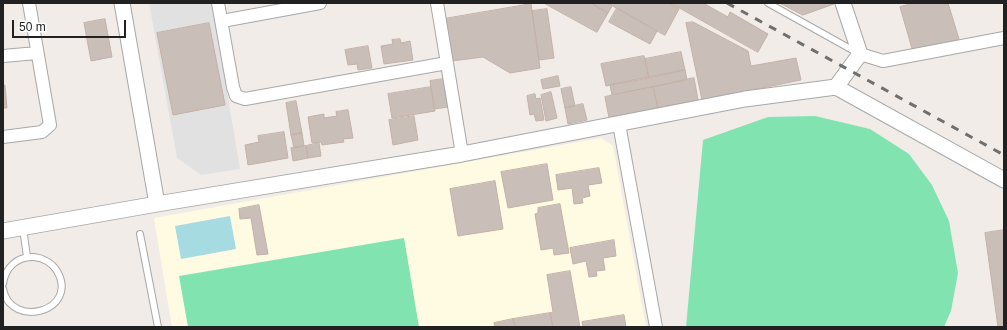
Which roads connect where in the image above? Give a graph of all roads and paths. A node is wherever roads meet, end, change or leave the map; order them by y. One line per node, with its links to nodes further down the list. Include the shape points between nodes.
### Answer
1 (29, 3): 10 (street)
2 (122, 3): 19 (street)
3 (218, 3): 8 (street)
4 (320, 3): 8 (street)
5 (437, 3): 13 (street)
6 (768, 3): 11 (lane)
7 (843, 3): 11 (street)
8 (222, 21): 13 (street, via 233,87 236,96 245,99)
9 (1004, 38): 11 (street, via 883,61)
10 (37, 53): 12 (street); 16 (street, via 50,125 42,132)
11 (860, 54): 14 (street)
12 (3, 56)
13 (447, 63): 17 (street)
14 (836, 87): 15 (street, via 745,99); 18 (street)
15 (619, 124): 17 (street); 27 (street)
16 (3, 137)
17 (462, 154): 19 (street)
18 (1004, 180)
19 (157, 204): 20 (street)
20 (23, 228): 21 (street); 23 (lane)
21 (3, 232)
22 (140, 234): 26 (lane)
23 (27, 257): 24 (lane, via 12,264); 25 (lane, via 43,259 50,263 60,277 60,293 52,308 37,315 21,313 8,303)
24 (3, 284)
25 (3, 289)
26 (158, 327)
27 (656, 327)

